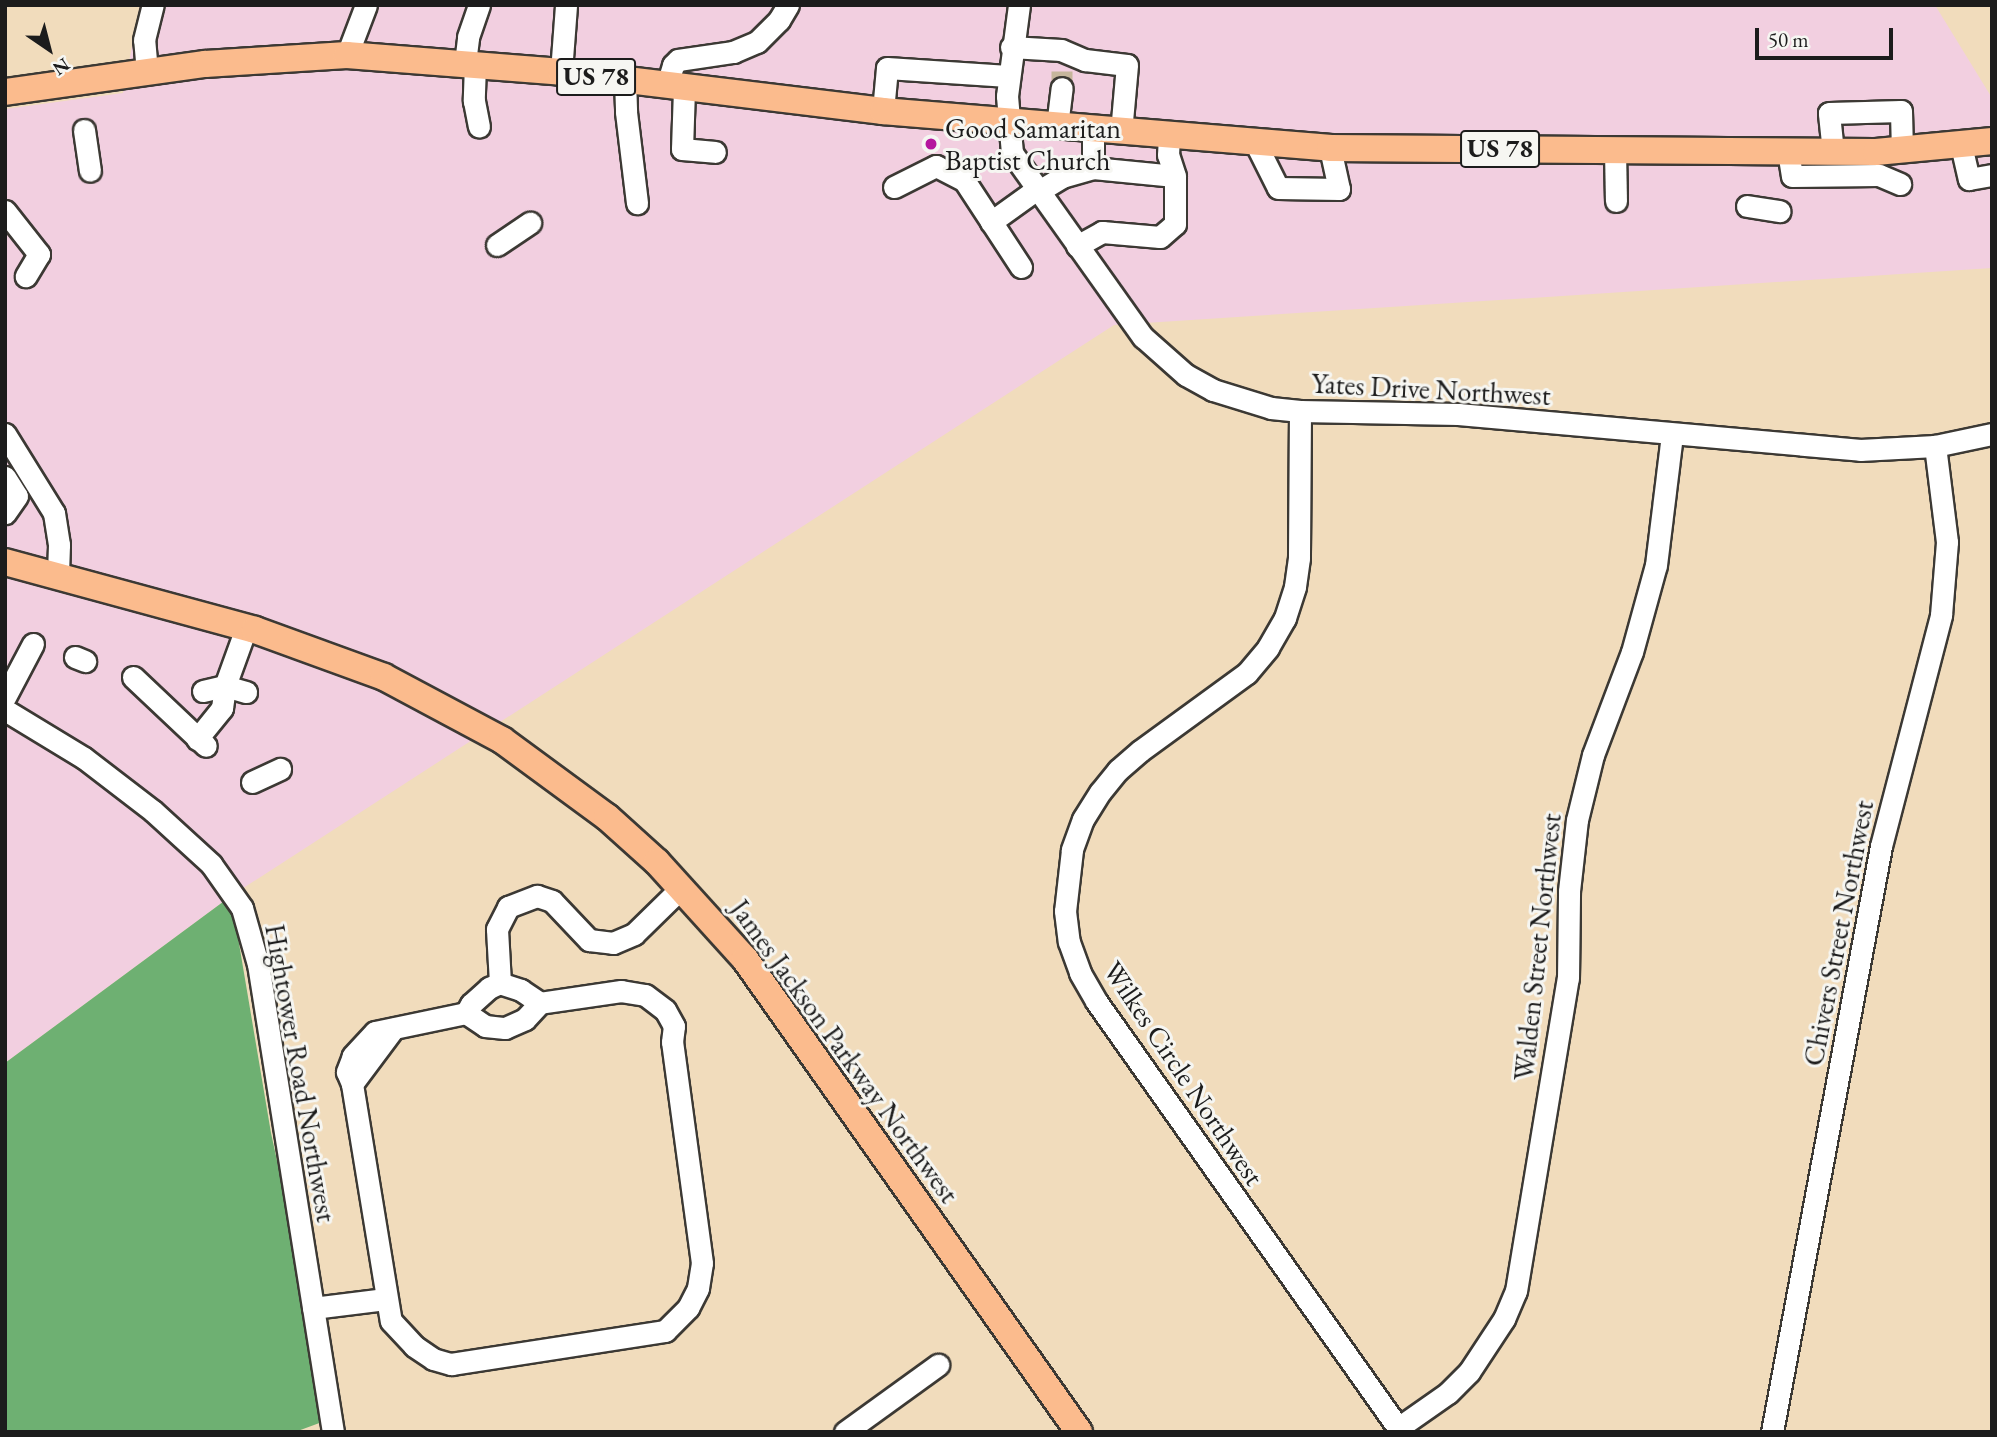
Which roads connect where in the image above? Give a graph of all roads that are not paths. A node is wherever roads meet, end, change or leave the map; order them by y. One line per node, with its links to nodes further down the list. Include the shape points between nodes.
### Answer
1 (153, 5): 11 (street, via 144,40)
2 (366, 5): 8 (street)
3 (479, 5): 9 (street, via 468,37)
4 (566, 5): 12 (street)
5 (788, 5): 15 (street, via 757,42 678,60 673,65)
6 (1018, 5): 7 (street, Yates Drive Northwest)
7 (1011, 47): 10 (street); 13 (street, Yates Drive Northwest)
8 (347, 55): 9 (main road, US 78); 11 (main road, US 78)
9 (470, 63): 12 (main road, US 78); 19 (street)
10 (1061, 70): 20 (street); 23 (street, via 1085,60 1127,65)
11 (147, 72): 16 (main road, US 78)
12 (561, 72): 14 (main road, US 78)
13 (1008, 76): 17 (street, via 887,68); 18 (street, Yates Drive Northwest)
14 (625, 80): 15 (main road, US 78); 42 (street)
15 (676, 87): 17 (main road, US 78); 32 (street, via 682,149)
16 (5, 92)
17 (883, 111): 18 (main road, US 78)
18 (1008, 121): 20 (main road, US 78); 40 (street, Yates Drive Northwest, via 1012,153)
19 (481, 126)
20 (1057, 126): 22 (main road, US 78)
21 (84, 130): 35 (street)
22 (1093, 130): 23 (main road, US 78); 34 (street)
23 (1121, 132): 24 (main road, US 78)
24 (1169, 135): 26 (main road, US 78); 37 (street, via 1168,155)
25 (1992, 141): 27 (main road, US 78)
26 (1255, 142): 28 (main road, US 78); 28 (street, via 1278,188 1339,189)
27 (1961, 145): 31 (main road, US 78); 36 (street, via 1969,179)
28 (1330, 148): 29 (main road, US 78)
29 (1615, 150): 30 (main road, US 78); 41 (street)
30 (1788, 151): 33 (main road, US 78); 38 (street, via 1792,176 1879,175)
31 (1902, 151): 33 (main road, US 78); 33 (street, via 1901,111 1829,113)
32 (715, 152)
33 (1833, 152)
34 (1093, 168): 37 (street); 40 (street)
35 (90, 171)
36 (1992, 175)
37 (1175, 176): 49 (street, via 1175,224 1160,237 1102,232)
38 (1900, 184)
39 (894, 187): 46 (street, via 936,166 964,180)
40 (1038, 190): 46 (street); 49 (street, Yates Drive Northwest)
41 (1616, 201)
42 (637, 203)
43 (1747, 206): 45 (street)
44 (5, 211): 51 (street, via 39,254)
45 (1780, 211)
46 (991, 222): 50 (street)
47 (530, 223): 48 (street)
48 (496, 245)
49 (1077, 246): 52 (street, Yates Drive Northwest, via 1143,337 1186,375 1240,401)
50 (1021, 267)
51 (26, 276)
52 (1300, 411): 54 (street, Yates Drive Northwest, via 1458,414); 77 (street, Wilkes Circle Northwest, via 1299,558 1285,618 1247,673 1140,751 1100,792 1083,819 1072,850 1065,911 1069,942 1096,1001)
53 (5, 434): 60 (street, via 54,513)
54 (1672, 434): 56 (street, Yates Drive Northwest, via 1860,450); 77 (street, Walden Street Northwest, via 1653,576 1632,652 1593,755 1577,820 1569,891 1568,978 1516,1291 1499,1328 1469,1372)
55 (1992, 434): 56 (street, Yates Drive Northwest)
56 (1935, 446): 81 (street, Chivers Street Northwest, via 1947,542 1941,615 1881,846)
57 (5, 477): 58 (street, via 17,496)
58 (5, 513)
59 (5, 562): 60 (main road, James Jackson Parkway Northwest)
60 (58, 576): 61 (main road, James Jackson Parkway Northwest)
61 (246, 628): 64 (street); 70 (main road, James Jackson Parkway Northwest, via 384,677 502,740 607,817)
62 (33, 644): 66 (street)
63 (133, 677): 64 (street, via 203,743)
64 (235, 689): 65 (street)
65 (203, 691)
66 (5, 697)
67 (5, 710): 75 (street, Hightower Road Northwest, via 84,758 153,811 211,864 242,908 258,964)
68 (281, 769): 69 (street)
69 (251, 782)
70 (680, 889): 71 (street, via 634,934 613,943 589,940 552,901 537,896 519,901 508,907 497,929); 80 (main road, James Jackson Parkway Northwest, via 745,959 785,1013)
71 (500, 983): 72 (street, via 522,990); 73 (street, via 489,988)
72 (540, 1003): 73 (street, via 525,1019 505,1028 485,1027); 74 (street, via 621,991 645,995 666,1010 674,1026 672,1042 702,1263 698,1288 688,1308 665,1331 451,1364 414,1346 391,1321)
73 (466, 1013): 74 (street, via 375,1032 353,1056 347,1072)
74 (385, 1300): 75 (street)
75 (313, 1308): 78 (street, Hightower Road Northwest)
76 (938, 1365): 79 (street)
77 (1400, 1430)
78 (333, 1432)
79 (845, 1432)
80 (1079, 1432)
81 (1772, 1432)

